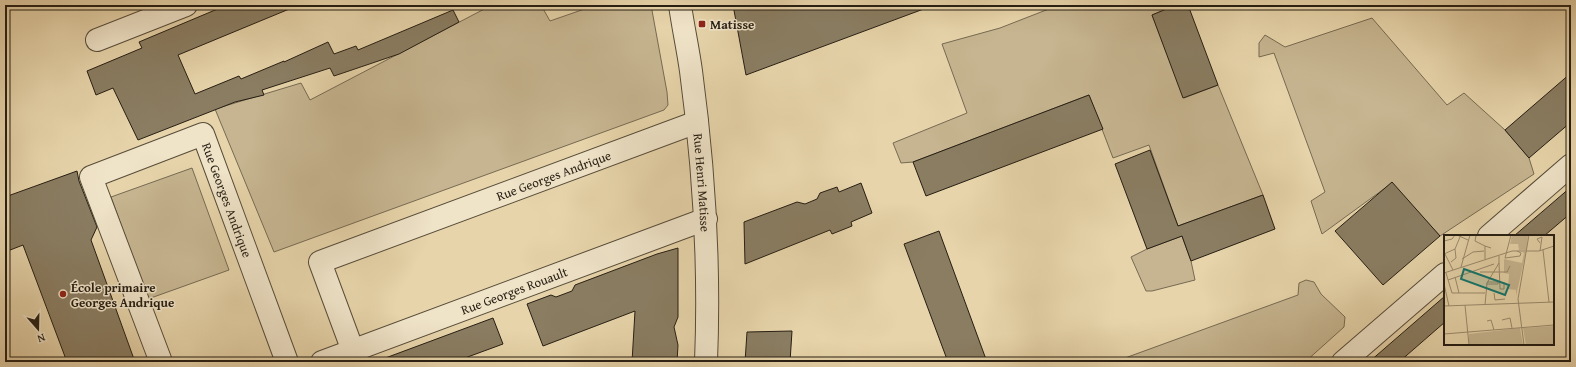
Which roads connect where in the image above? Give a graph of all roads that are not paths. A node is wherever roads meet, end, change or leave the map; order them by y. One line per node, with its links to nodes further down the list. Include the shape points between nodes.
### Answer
1 (186, 5): 3 (street)
2 (680, 5): 5 (street, Rue Henri Matisse)
3 (148, 12): 4 (street)
4 (96, 40)
5 (697, 122): 7 (street, Rue Henri Matisse); 10 (street, Rue Georges Andrique, via 320,262)
6 (1571, 165): 8 (street)
7 (706, 219): 10 (street, Rue Georges Rouault); 14 (street, Rue Henri Matisse)
8 (1490, 235)
9 (1444, 275): 15 (street)
10 (353, 351): 13 (street, Rue Georges Rouault)
11 (161, 362): 12 (street, Rue Georges Andrique, via 91,177 203,134)
12 (287, 362)
13 (322, 362)
14 (706, 362)
15 (1343, 362)

